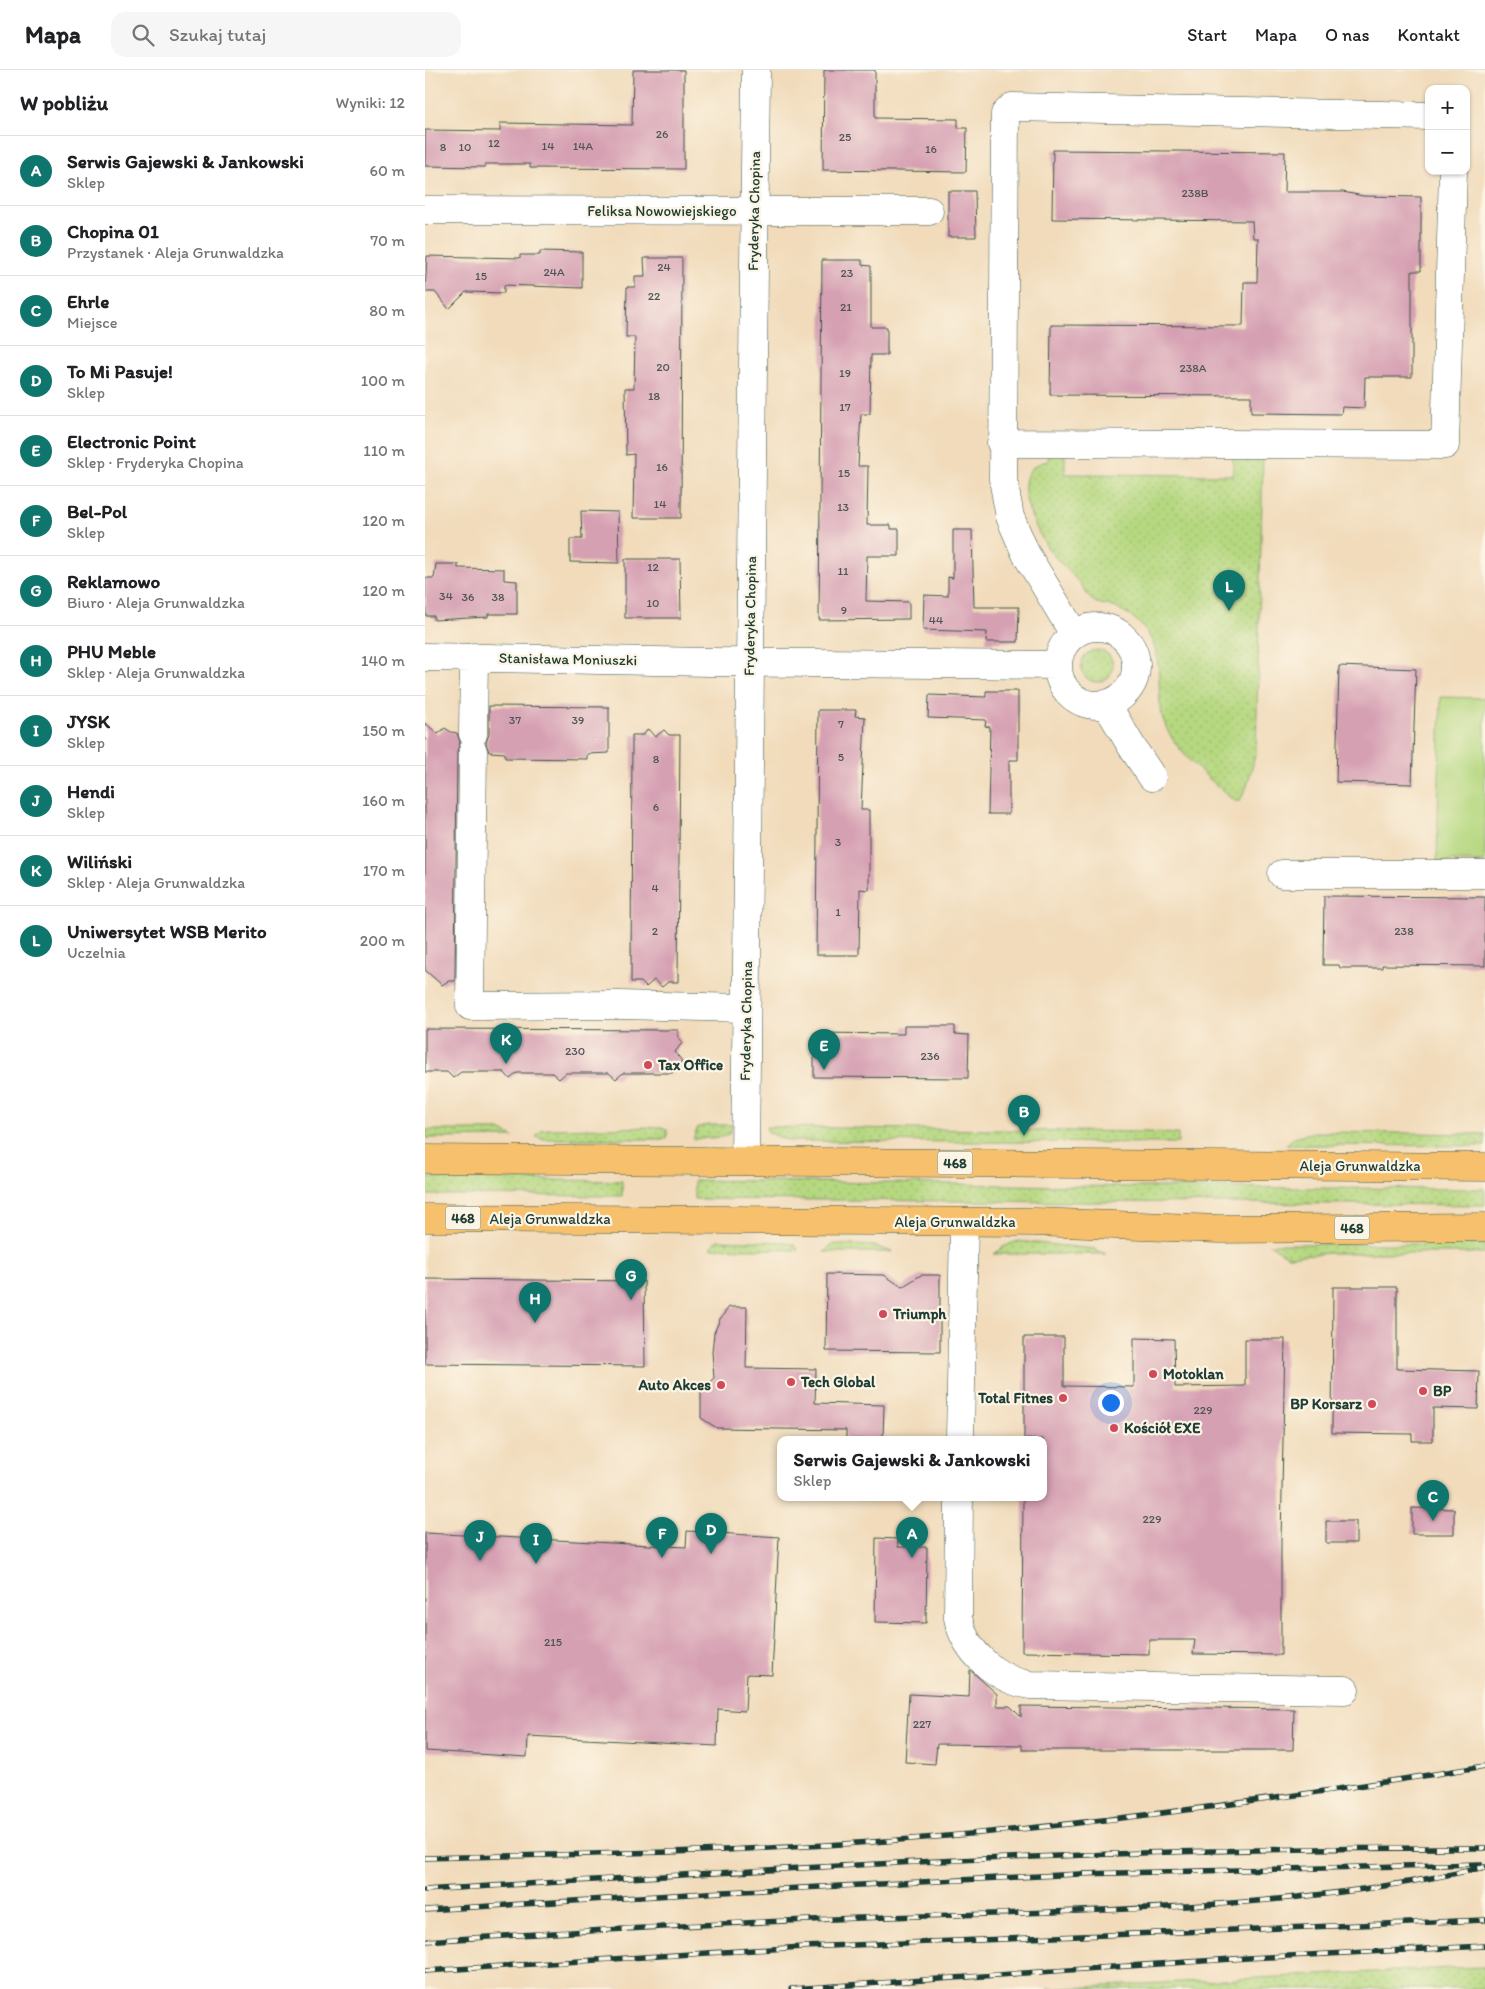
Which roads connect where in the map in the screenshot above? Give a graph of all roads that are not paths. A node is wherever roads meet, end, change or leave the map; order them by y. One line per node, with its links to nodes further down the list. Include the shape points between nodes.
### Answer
1 (755, 70): 6 (street, Fryderyka Chopina)
2 (1425, 116): 7 (street, via 1012,107 1005,114)
3 (1453, 175): 7 (street, via 1445,445)
4 (425, 210): 6 (street, Feliksa Nowowiejskiego)
5 (929, 211): 6 (street, Feliksa Nowowiejskiego)
6 (754, 212): 11 (street, Fryderyka Chopina)
7 (1001, 443): 8 (street, via 1010,517 1026,554)
8 (1074, 634): 12 (street, via 1065,642); 13 (street, via 1085,628 1110,629 1121,635 1132,650 1136,668 1134,680 1119,699)
9 (425, 657): 10 (street, Stanisława Moniuszki)
10 (474, 657): 11 (street, Stanisława Moniuszki); 17 (street, via 470,1006)
11 (749, 661): 12 (street, Stanisława Moniuszki); 17 (street, Fryderyka Chopina)
12 (1057, 665): 13 (street, via 1061,682 1072,698 1083,704)
13 (1107, 704): 14 (street)
14 (1152, 777)
15 (1282, 874): 16 (street)
16 (1485, 874)
17 (746, 1008): 19 (street, Fryderyka Chopina)
18 (425, 1159): 19 (main road, Aleja Grunwaldzka / 468)
19 (745, 1161): 20 (main road, Aleja Grunwaldzka / 468)
20 (1485, 1167)
21 (425, 1218): 22 (main road, Aleja Grunwaldzka / 468)
22 (964, 1222): 23 (main road, Aleja Grunwaldzka / 468, via 1219,1229); 24 (street)
23 (1485, 1227)
24 (960, 1436)
25 (959, 1501): 26 (street, via 958,1618 961,1632 968,1645 994,1671 1013,1682 1030,1685)
26 (1345, 1690)

